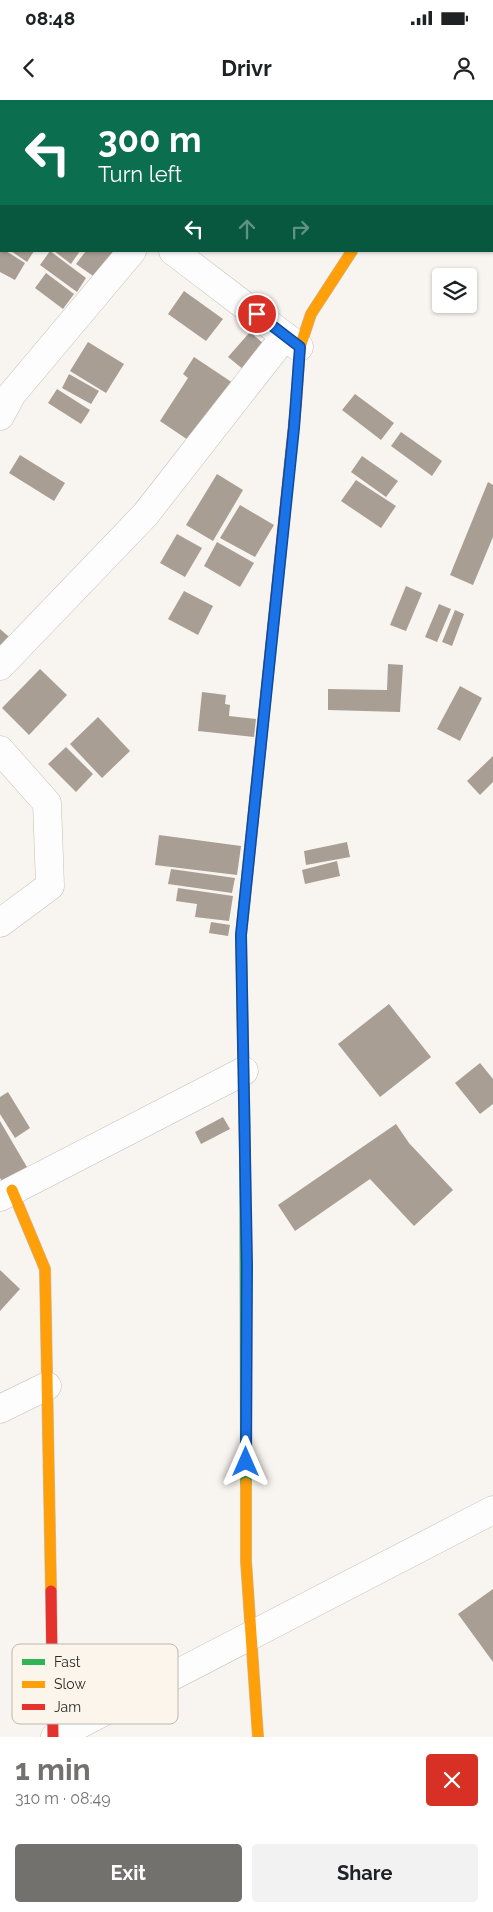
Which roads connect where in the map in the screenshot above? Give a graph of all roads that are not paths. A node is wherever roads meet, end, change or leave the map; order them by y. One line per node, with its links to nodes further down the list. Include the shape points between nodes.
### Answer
1 (131, 252): 5 (street, via 12,394)
2 (174, 252): 4 (street)
3 (351, 252): 4 (street)
4 (292, 341): 6 (street, via 145,515); 9 (street, via 294,428 241,935)
5 (0, 416)
6 (0, 666)
7 (0, 750): 8 (street, via 47,803 50,886)
8 (0, 923)
9 (244, 1072): 10 (street); 14 (street, via 246,1561)
10 (6, 1193): 11 (street, via 44,1269)
11 (47, 1386): 12 (street); 15 (street)
12 (0, 1410)
13 (493, 1510): 14 (street)
14 (252, 1637): 16 (street); 20 (street)
15 (52, 1644)
16 (178, 1674)
17 (54, 1724): 19 (street)
18 (80, 1724): 19 (street)
19 (54, 1737)
20 (258, 1737)

